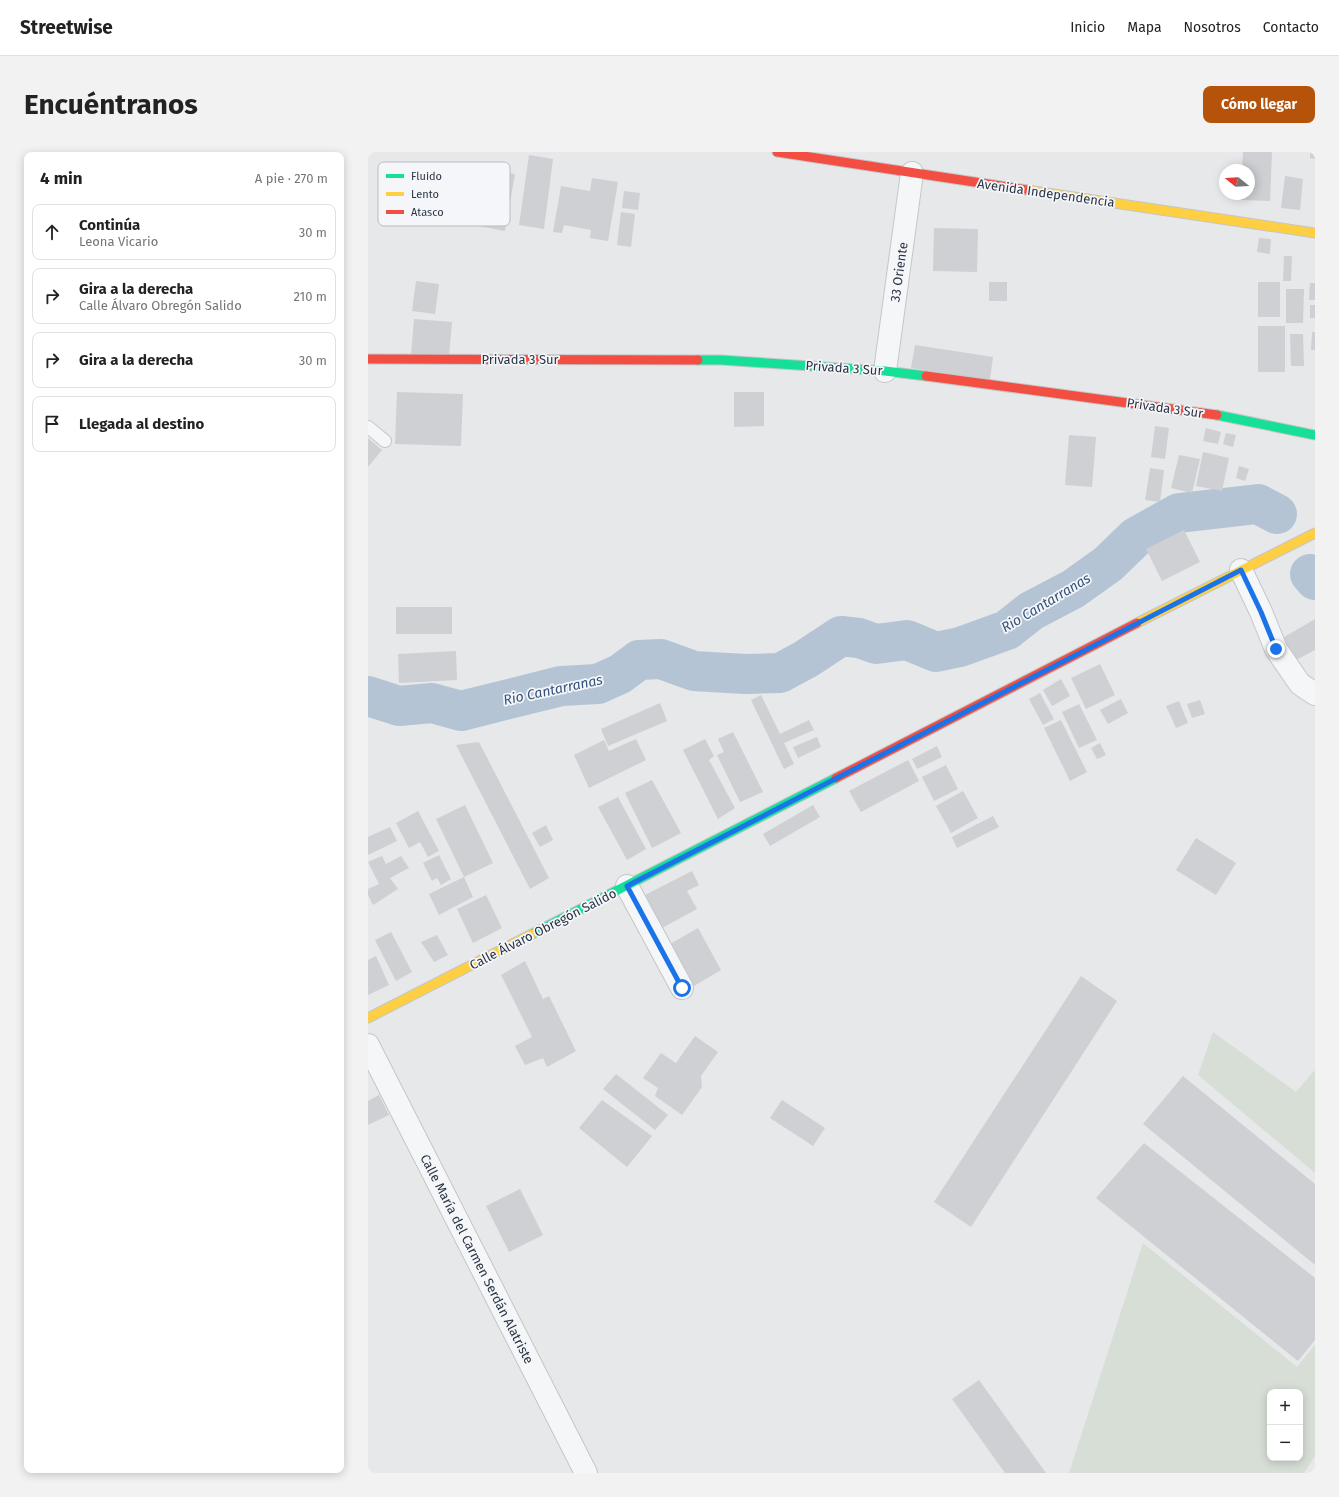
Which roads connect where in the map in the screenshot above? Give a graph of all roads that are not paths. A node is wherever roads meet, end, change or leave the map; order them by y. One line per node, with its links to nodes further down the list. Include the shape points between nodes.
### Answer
1 (777, 152): 2 (street, Avenida Independencia)
2 (912, 173): 3 (street, Avenida Independencia); 5 (street, 33 Oriente)
3 (1315, 233)
4 (368, 359): 5 (street, Privada 3 Sur, via 721,360)
5 (885, 370): 7 (street, Privada 3 Sur, via 1220,415)
6 (368, 427): 8 (lane)
7 (1315, 435)
8 (385, 441)
9 (1315, 534): 10 (street, Calle Álvaro Obregón Salido)
10 (1241, 570): 11 (street, via 1276,649 1300,684); 12 (street, Calle Álvaro Obregón Salido)
11 (1315, 694)
12 (627, 886): 13 (street); 14 (street, Calle Álvaro Obregón Salido)
13 (682, 988)
14 (368, 1018)
15 (368, 1045): 16 (street, Calle María del Carmen Serdán Alatriste)
16 (586, 1473)

